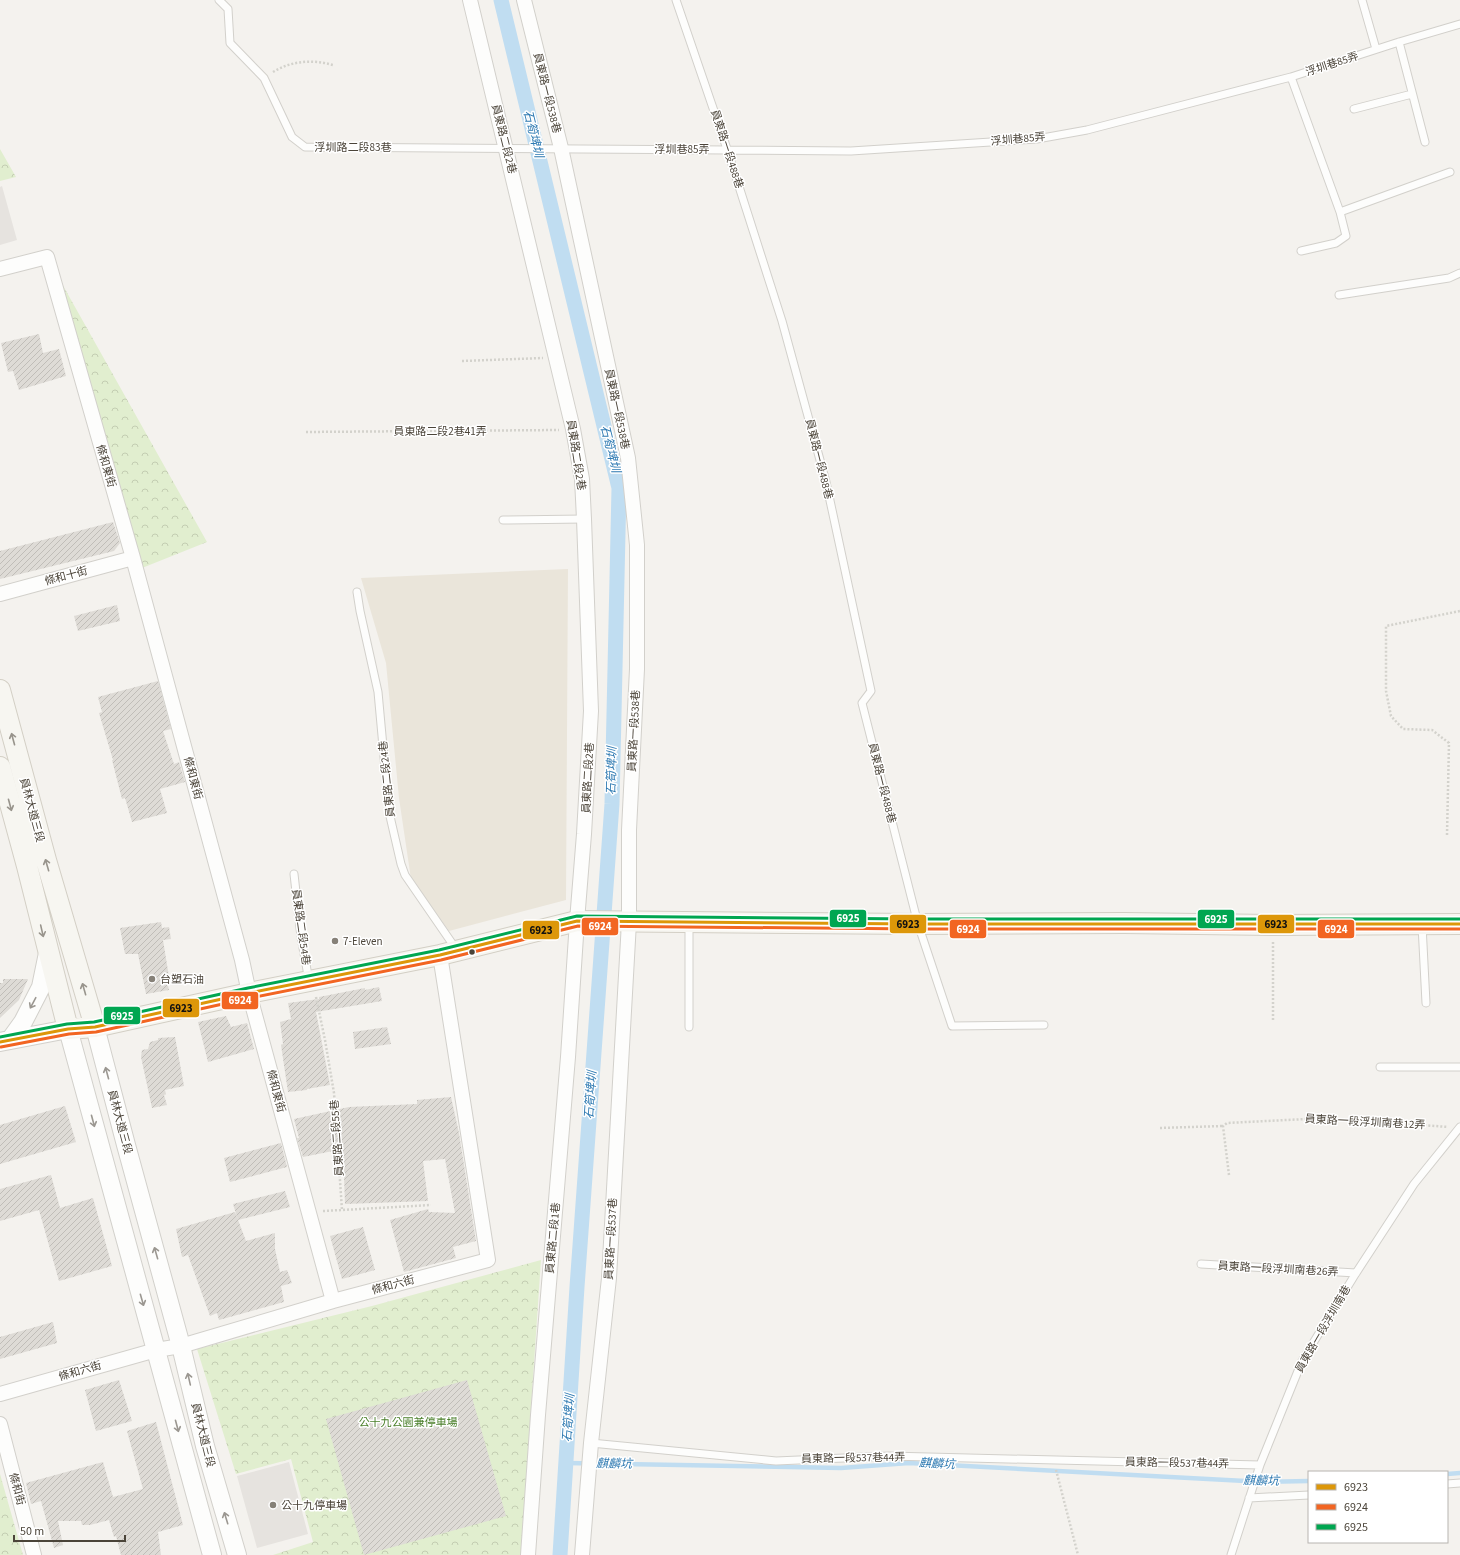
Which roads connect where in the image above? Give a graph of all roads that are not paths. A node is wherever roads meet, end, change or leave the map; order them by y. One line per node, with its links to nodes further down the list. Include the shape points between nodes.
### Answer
1 (219, 0): 13 (lane, 浮圳路二段83巷, via 228,9 230,43 264,78 292,137 305,147)
2 (470, 0): 13 (street, 員東路二段2巷)
3 (524, 0): 14 (street, 員東路一段538巷)
4 (676, 0): 15 (lane, 員東路一段488巷)
5 (1362, 0): 8 (lane)
6 (1460, 24): 7 (lane, 浮圳巷85弄)
7 (1399, 42): 8 (lane, 浮圳巷85弄); 10 (lane)
8 (1376, 50): 9 (lane, 浮圳巷85弄)
9 (1291, 77): 15 (lane, 浮圳巷85弄, via 1087,130 1037,139 851,151); 17 (lane)
10 (1412, 94): 11 (lane); 12 (lane)
11 (1354, 109)
12 (1425, 142)
13 (507, 148): 14 (lane, 浮圳路二段83巷); 22 (street, 員東路二段2巷, via 573,429 582,479)
14 (561, 148): 15 (lane, 浮圳巷85弄); 31 (street, 員東路一段538巷, via 628,458 637,545 637,669 629,830)
15 (727, 149): 33 (lane, 員東路一段488巷, via 782,321 826,482 871,690 862,703)
16 (1450, 172): 17 (lane)
17 (1340, 212): 18 (lane, via 1346,236 1336,243)
18 (1301, 251)
19 (0, 269): 24 (street, 條和東街, via 46,257)
20 (1460, 273): 21 (lane, via 1449,278)
21 (1339, 295)
22 (584, 519): 23 (lane); 30 (street, 員東路二段2巷, via 591,711)
23 (503, 520)
24 (133, 558): 26 (street, 條和十街); 39 (street, 條和東街)
25 (357, 592): 37 (lane, 員東路二段24巷, via 378,692 389,812 401,864)
26 (0, 594)
27 (0, 690): 42 (main road, 員林大道三段, one-way to 27)
28 (0, 767): 36 (main road, 員林大道三段, one-way to 36)
29 (294, 874): 38 (lane, 員東路二段54巷)
30 (577, 921): 31 (main road); 37 (main road); 65 (street, 員東路二段1巷)
31 (629, 922): 32 (main road); 56 (street, 員東路一段537巷, via 609,1278)
32 (689, 923): 33 (main road); 43 (lane)
33 (918, 924): 35 (main road); 41 (lane, 員東路一段488巷, via 952,1026)
34 (1460, 924): 35 (main road)
35 (1422, 925): 40 (lane)
36 (48, 952): 44 (main road, 員林大道三段); 45 (street, one-way to 45, via 41,987 23,1022)
37 (448, 953): 38 (main road); 51 (street, 條和六街, via 488,1260)
38 (309, 981): 39 (main road)
39 (249, 993): 42 (main road); 51 (street, 條和東街)
40 (1426, 1003)
41 (1044, 1025)
42 (95, 1027): 44 (main road); 52 (street, 員林大道三段, one-way to 42)
43 (689, 1027)
44 (68, 1030): 45 (street); 53 (street, 員林大道三段, one-way to 53)
45 (5, 1041)
46 (1380, 1067): 47 (lane)
47 (1460, 1067)
48 (1460, 1127): 50 (lane, 員東路一段浮圳南巷, via 1414,1184)
49 (1201, 1264): 50 (lane, 員東路一段浮圳南巷26弄)
50 (1356, 1273): 57 (lane, 員東路一段浮圳南巷, via 1302,1361)
51 (333, 1301): 52 (street, 條和六街)
52 (181, 1346): 53 (street, 條和六街); 64 (street, 員林大道三段, one-way to 52, via 205,1446)
53 (156, 1350): 54 (street, 條和六街); 63 (street, 員林大道三段, one-way to 63)
54 (0, 1394)
55 (0, 1424): 62 (street, 條和街)
56 (591, 1443): 57 (lane, 員東路一段537巷44弄, via 776,1460 889,1456); 66 (street, 員東路一段537巷)
57 (1260, 1465): 61 (lane, 員東路一段浮圳南巷)
58 (1460, 1482): 59 (lane)
59 (1448, 1484)
60 (1308, 1495): 61 (lane)
61 (1249, 1498): 67 (lane, 員東路一段浮圳南巷)
62 (34, 1555)
63 (212, 1555)
64 (237, 1555)
65 (528, 1555)
66 (582, 1555)
67 (1231, 1555)

